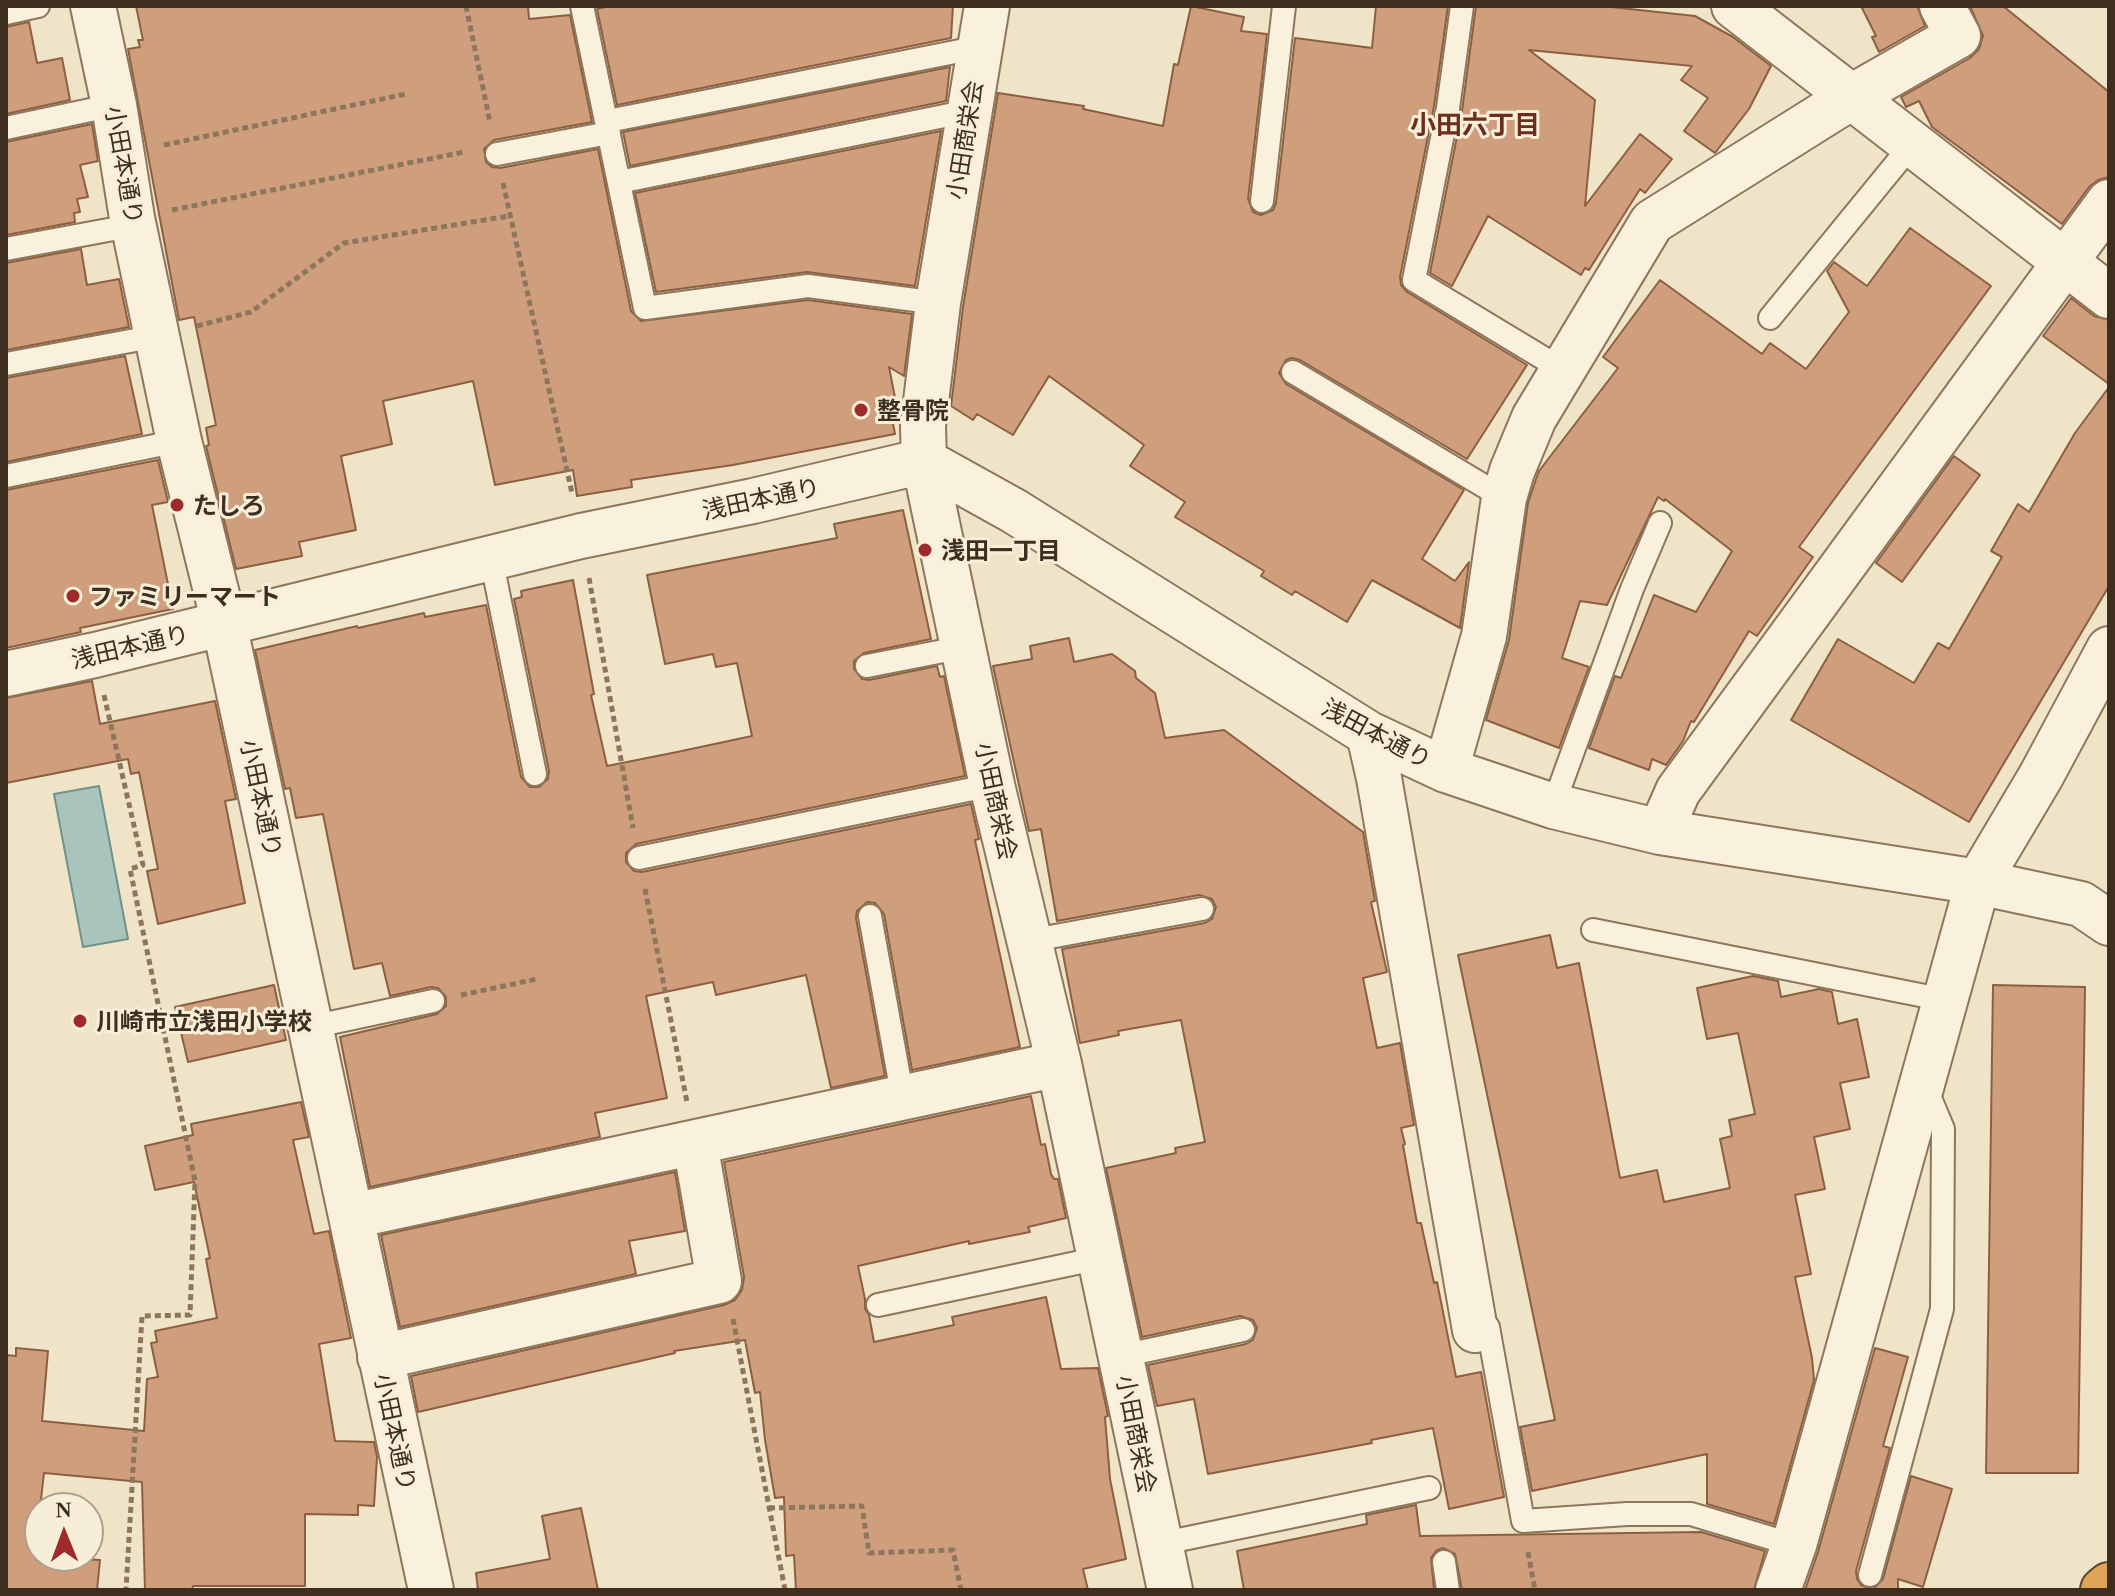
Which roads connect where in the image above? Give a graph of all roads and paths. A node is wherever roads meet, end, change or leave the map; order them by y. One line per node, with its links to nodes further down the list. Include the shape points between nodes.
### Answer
1 (38, 6): 9 (lane)
2 (93, 6): 13 (street, 小田本通り)
3 (466, 6): 18 (path)
4 (582, 6): 15 (lane)
5 (1284, 6): 21 (lane)
6 (1462, 6): 32 (lane, via 1414,280)
7 (1734, 6): 12 (street)
8 (1942, 6): 12 (street, via 1958,36)
9 (6, 13)
10 (983, 27): 14 (street, 小田商栄会); 15 (lane)
11 (406, 94): 19 (path)
12 (1853, 96): 17 (street); 32 (street, via 1652,222)
13 (114, 105): 16 (lane); 19 (street, 小田本通り)
14 (969, 111): 20 (lane); 28 (street, 小田商栄会)
15 (608, 127): 18 (lane); 20 (lane)
16 (6, 128)
17 (1913, 143): 26 (street); 29 (lane)
18 (496, 150): 23 (path); 24 (path)
19 (122, 154): 24 (street, 小田本通り)
20 (619, 182): 28 (lane, via 645,308 808,286)
21 (1262, 201)
22 (2109, 202): 26 (street)
23 (509, 216): 30 (path, via 344,243 251,312); 39 (path)
24 (133, 221): 25 (lane); 30 (street, 小田本通り)
25 (6, 249)
26 (2065, 263): 27 (street); 52 (street, via 1678,791)
27 (2109, 296)
28 (938, 303): 35 (street, 小田商栄会, via 923,426)
29 (1770, 318)
30 (157, 336): 31 (lane); 34 (street, 小田本通り)
31 (6, 364)
32 (1563, 370): 37 (street, via 1534,418)
33 (1293, 372): 37 (lane)
34 (179, 441): 36 (lane); 41 (street, 小田本通り)
35 (924, 461): 39 (street, 浅田本通り); 42 (street, 小田商栄会); 47 (street, 浅田本通り, via 1014,511)
36 (6, 476)
37 (1504, 498): 48 (street, via 1484,636)
38 (1660, 523): 51 (lane)
39 (581, 536): 40 (street, 浅田本通り); 53 (path)
40 (491, 558): 41 (street, 浅田本通り); 49 (lane)
41 (224, 623): 44 (street, 浅田本通り); 63 (street, 小田本通り)
42 (964, 647): 45 (lane); 50 (street, 小田商栄会)
43 (2109, 649): 54 (street)
44 (95, 655): 46 (street, 浅田本通り); 83 (path, via 143,865 130,869 195,1181 190,1315 142,1316)
45 (867, 666)
46 (6, 674)
47 (1369, 734): 48 (street, 浅田本通り); 73 (street)
48 (1446, 770): 51 (street, 浅田本通り)
49 (535, 774)
50 (992, 785): 53 (lane); 59 (street, 小田商栄会)
51 (1553, 806): 52 (street, 浅田本通り)
52 (1660, 832): 54 (street, 浅田本通り)
53 (639, 858): 67 (path)
54 (1978, 882): 57 (street, 浅田本通り, via 2081,904); 61 (street)
55 (1202, 909): 59 (lane)
56 (870, 916): 66 (lane)
57 (2109, 923)
58 (1593, 930): 61 (lane)
59 (1028, 941): 64 (street, 小田商栄会)
60 (537, 979): 62 (path)
61 (1945, 1000): 65 (street)
62 (433, 1001): 63 (lane)
63 (311, 1027): 68 (street, 小田本通り)
64 (1059, 1064): 66 (street); 69 (street, 小田商栄会)
65 (1922, 1081): 79 (street); 81 (lane, via 1943,1129 1942,1309)
66 (903, 1099): 67 (street)
67 (695, 1143): 68 (street); 70 (street)
68 (352, 1216): 75 (street, 小田本通り)
69 (1100, 1258): 71 (lane); 74 (street, 小田商栄会)
70 (719, 1281): 75 (street); 77 (path, via 729,1297)
71 (878, 1305)
72 (1243, 1330): 74 (lane)
73 (1475, 1330): 79 (lane, via 1488,1327 1523,1521 1691,1514)
74 (1121, 1356): 78 (street, 小田商栄会)
75 (380, 1357): 84 (street, 小田本通り)
76 (1429, 1488): 78 (lane)
77 (769, 1508): 85 (path); 86 (path, via 862,1506 869,1553 953,1550)
78 (1159, 1544): 87 (street, 小田商栄会)
79 (1794, 1545): 89 (street)
80 (1444, 1562): 88 (lane)
81 (1870, 1575)
82 (2109, 1585): 90 (highway)
83 (126, 1590)
84 (431, 1590)
85 (785, 1590)
86 (961, 1590)
87 (1170, 1590)
88 (1448, 1590)
89 (1778, 1590)
90 (2103, 1590)

